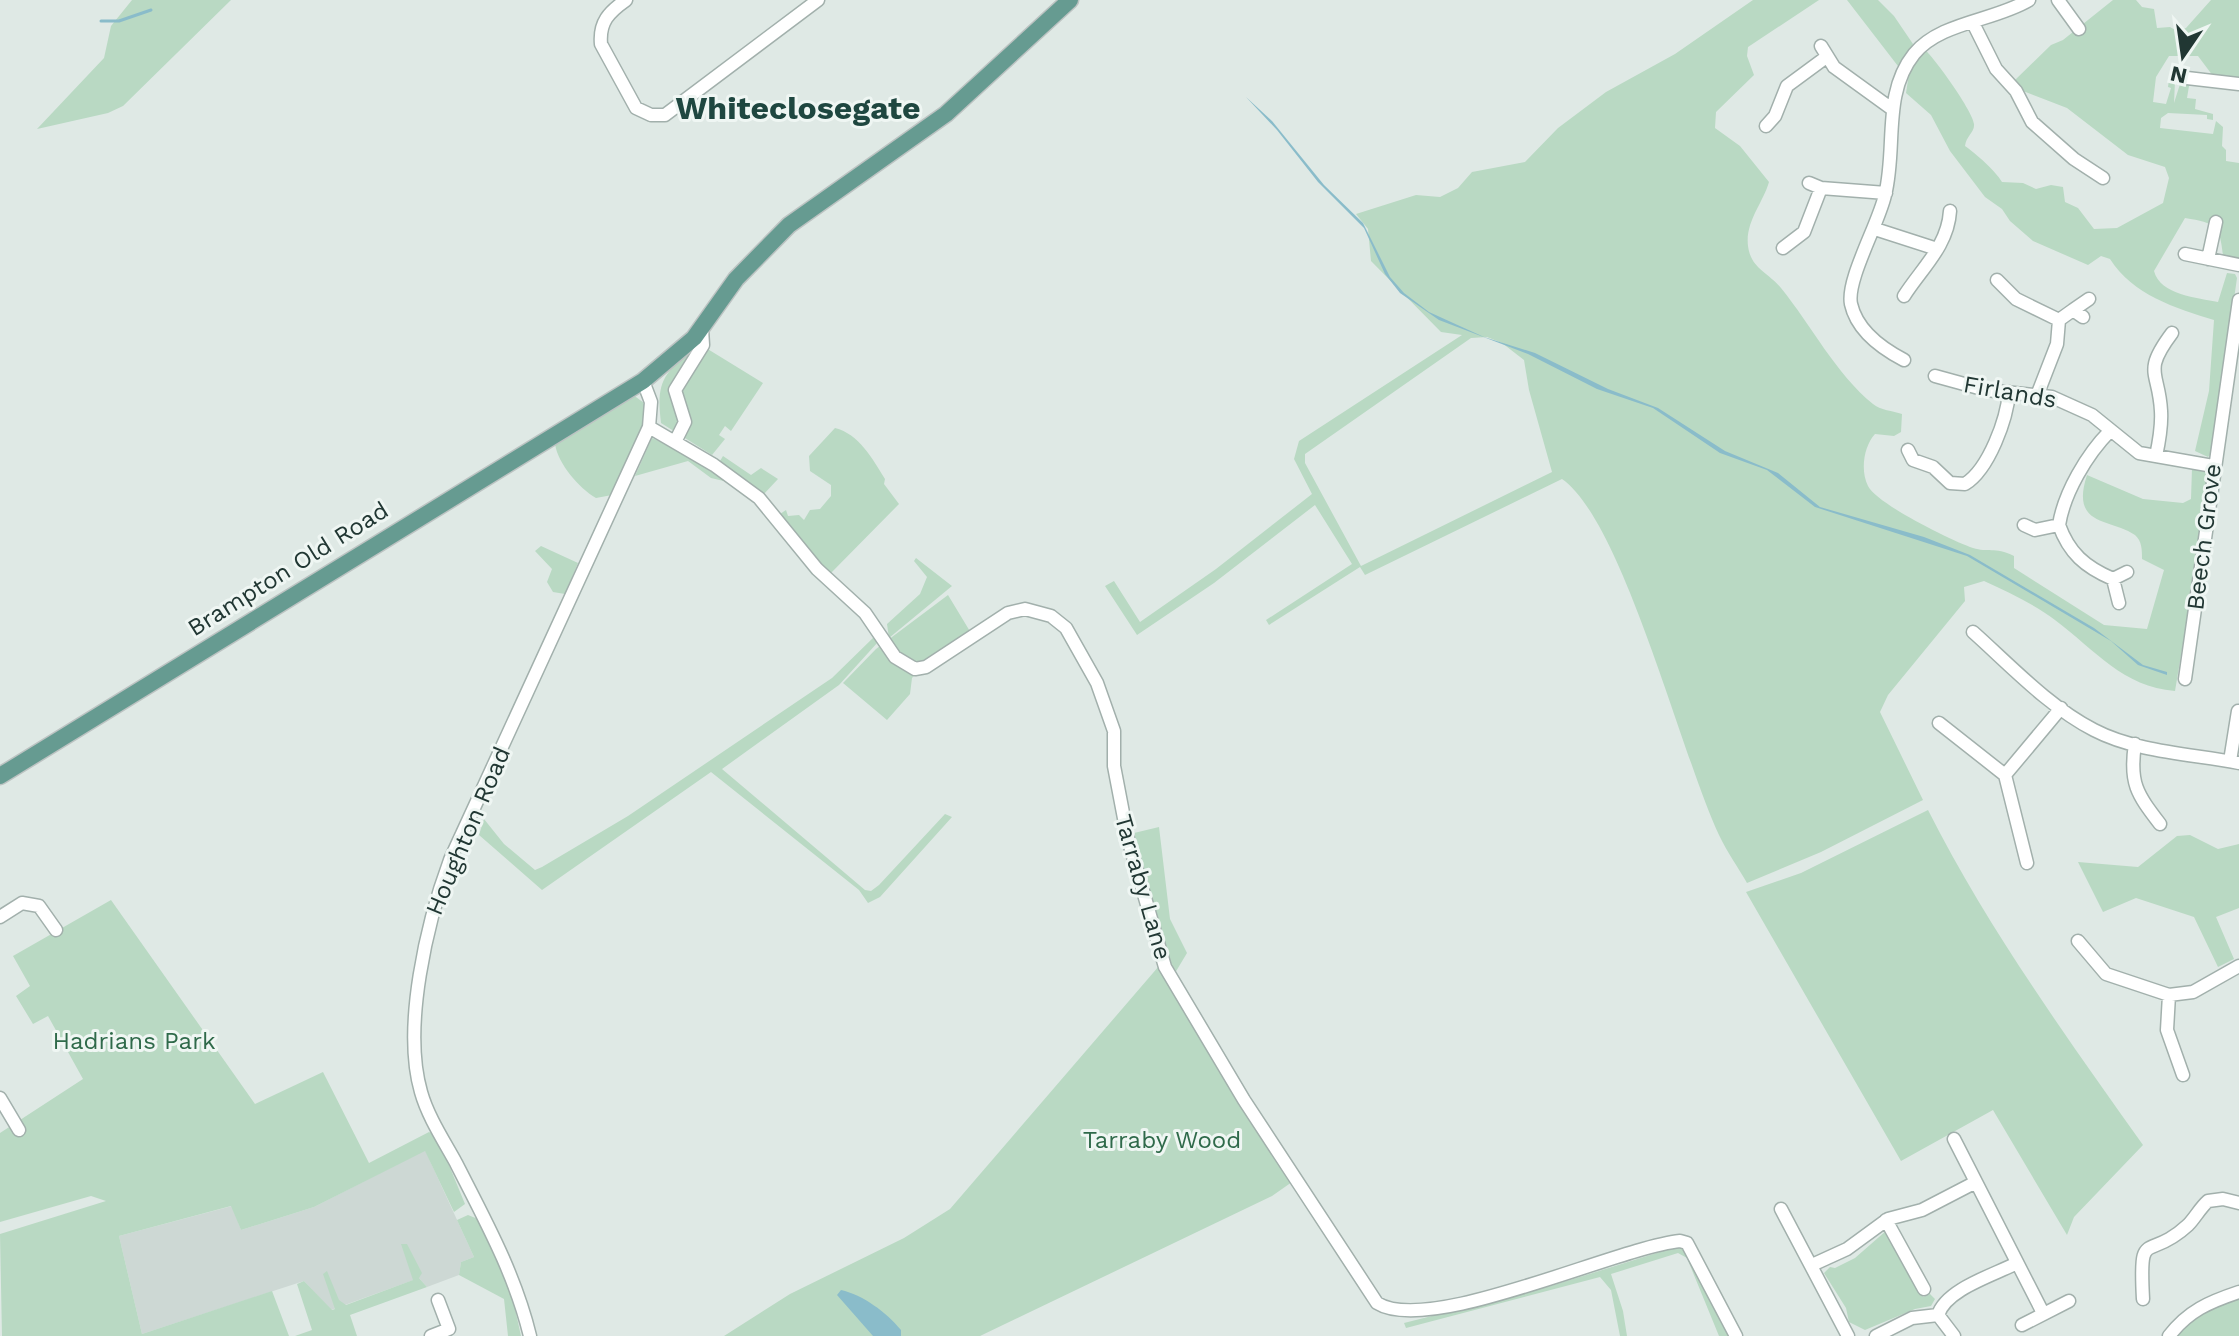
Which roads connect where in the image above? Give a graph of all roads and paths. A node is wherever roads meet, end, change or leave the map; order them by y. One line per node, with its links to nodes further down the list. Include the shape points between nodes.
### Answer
1 (626, 0): 2 (street, via 608,12 601,44 636,108 658,116)
2 (818, 0)
3 (1070, 0): 27 (main road, via 946,114 789,225 736,279)
4 (2029, 0): 6 (street)
5 (2058, 0): 7 (street)
6 (1973, 23): 10 (street, via 1945,32 1916,51); 12 (street, via 2032,122)
7 (2079, 29)
8 (2187, 78): 9 (street)
9 (2239, 84)
10 (1892, 109): 11 (street, via 1823,52 1787,86 1775,116); 13 (street)
11 (1763, 127)
12 (2103, 178)
13 (1886, 193): 16 (street); 17 (street, via 1815,186 1804,232)
14 (1950, 211): 18 (street)
15 (2216, 222): 20 (street)
16 (1875, 229): 18 (street); 29 (street, via 1852,283 1851,304 1872,340)
17 (1783, 248)
18 (1937, 249): 23 (street)
19 (2185, 254): 20 (street)
20 (2208, 259): 21 (street)
21 (2239, 265)
22 (1997, 280): 26 (street, via 2016,299)
23 (1904, 296)
24 (2089, 299): 26 (street, via 2078,314)
25 (2238, 307): 40 (street, Beech Grove)
26 (2059, 320): 33 (street, via 2057,344)
27 (702, 329): 31 (main road); 36 (street, via 703,345 675,390 685,422)
28 (2172, 333): 38 (street, via 2152,376 2161,408)
29 (1904, 360)
30 (1935, 376): 32 (street, Firlands)
31 (643, 381): 34 (street, Houghton Road, via 651,402); 55 (main road, Brampton Old Road)
32 (2009, 392): 33 (street, Firlands); 39 (street, via 2002,430 1970,481 1950,483 1933,467)
33 (2038, 393): 35 (street, Firlands, via 2080,409)
34 (649, 427): 36 (street, Tarraby Lane); 82 (street, Houghton Road, via 450,860 422,956 416,1057 421,1094 499,1247)
35 (2110, 431): 38 (street, Firlands, via 2139,453); 43 (street, via 2088,458)
36 (675, 442): 83 (street, Tarraby Lane, via 759,498 817,569 865,613 905,665 926,667 1018,610 1051,616 1066,628 1111,716 1118,793 1165,967 1244,1100 1377,1303 1406,1314 1448,1307 1680,1241 1687,1243)
37 (1908, 450): 39 (street)
38 (2156, 456): 40 (street, Firlands)
39 (1919, 463): 41 (street)
40 (2213, 466): 48 (street, Beech Grove)
41 (1909, 474)
42 (2024, 525): 43 (street, via 2035,530)
43 (2059, 525): 45 (street, via 2070,551)
44 (2127, 572): 45 (street)
45 (2113, 579): 46 (street)
46 (2119, 603)
47 (1973, 632): 49 (street)
48 (2185, 679)
49 (2061, 708): 52 (street, via 2094,730); 54 (street)
50 (2238, 711): 53 (street)
51 (1939, 723): 54 (street)
52 (2135, 744): 53 (street); 56 (street, via 2134,783)
53 (2235, 762)
54 (2005, 775): 57 (street)
55 (0, 776)
56 (2160, 824)
57 (2027, 863)
58 (0, 917): 59 (street, via 22,903 39,906)
59 (56, 930)
60 (2078, 941): 62 (street, via 2106,974)
61 (2239, 966): 62 (street, via 2188,994)
62 (2169, 995): 63 (street, via 2167,1030)
63 (2183, 1075)
64 (0, 1098): 65 (street)
65 (19, 1130)
66 (1954, 1139): 67 (street)
67 (1976, 1182): 70 (street, via 1922,1210); 71 (street)
68 (2239, 1203): 76 (street, via 2208,1201 2190,1224 2146,1248 2141,1257)
69 (1781, 1209): 72 (street)
70 (1886, 1220): 72 (street, via 1847,1249); 73 (street)
71 (2017, 1263): 78 (street); 79 (street, via 1953,1296)
72 (1812, 1265): 84 (street)
73 (1924, 1289)
74 (2239, 1292): 87 (street, via 2205,1303)
75 (438, 1300): 81 (street, via 449,1329)
76 (2142, 1300)
77 (2069, 1301): 78 (street)
78 (2043, 1313): 80 (street)
79 (1938, 1315): 85 (street, via 1912,1318); 86 (street)
80 (2022, 1325)
81 (431, 1336)
82 (530, 1336)
83 (1736, 1336)
84 (1848, 1336)
85 (1876, 1336)
86 (1954, 1336)
87 (2169, 1336)

